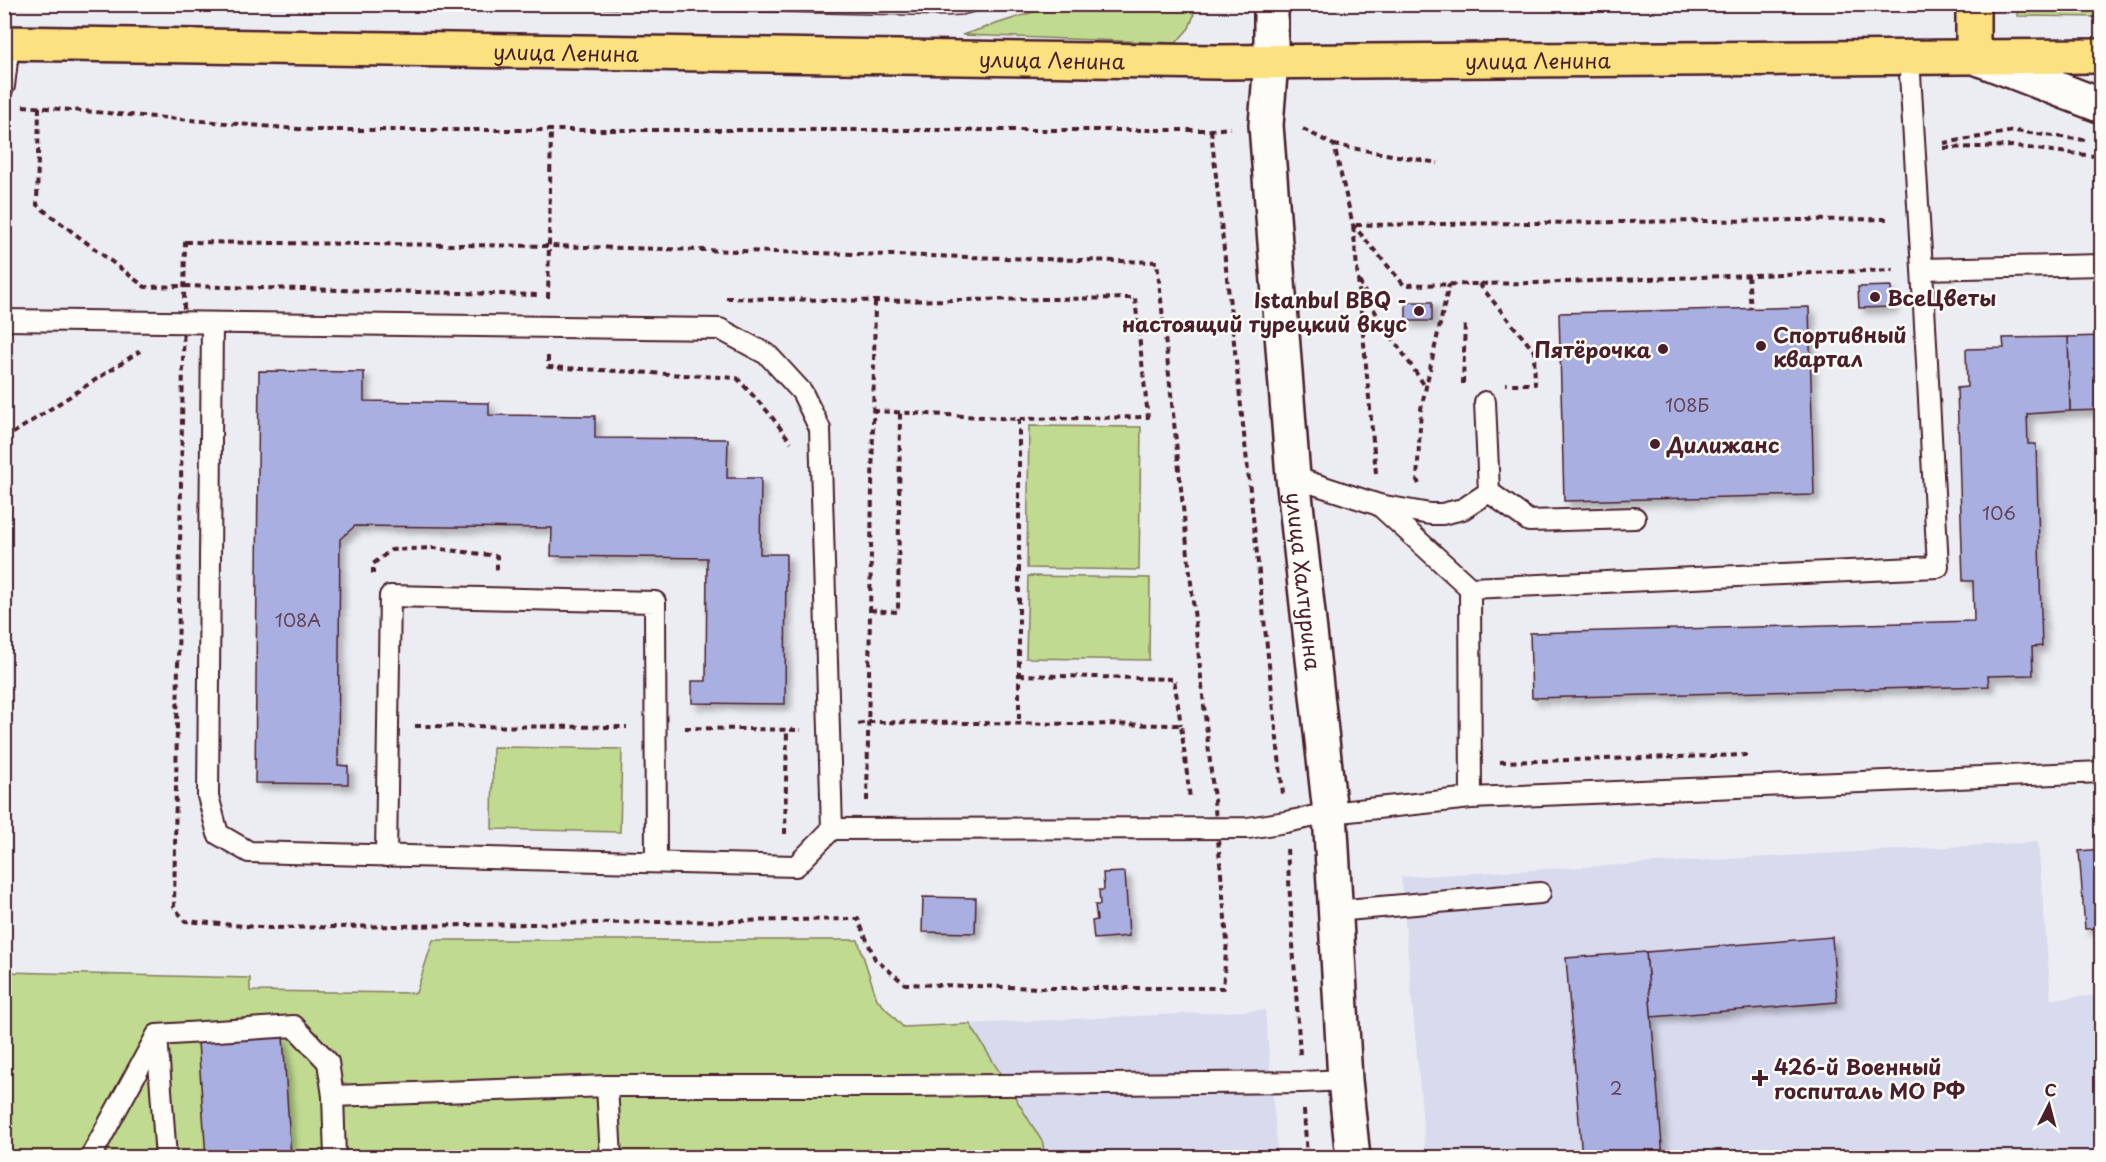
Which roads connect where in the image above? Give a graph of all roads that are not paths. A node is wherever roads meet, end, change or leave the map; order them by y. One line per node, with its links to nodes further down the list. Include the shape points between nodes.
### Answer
1 (1270, 4): 7 (street, улица Халтурина)
2 (1973, 4): 5 (main road)
3 (7, 43): 7 (main road, улица Ленина); 8 (lane)
4 (2102, 56): 5 (main road, улица Ленина)
5 (1973, 57): 6 (main road, улица Ленина); 9 (street)
6 (1909, 58): 7 (main road, улица Ленина); 11 (lane)
7 (1271, 61): 15 (street, улица Халтурина, via 1266,125)
8 (4, 86)
9 (2102, 106)
10 (2102, 265): 11 (lane)
11 (1922, 269): 19 (lane, via 1938,567)
12 (4, 320): 13 (lane, via 180,333)
13 (212, 330): 23 (lane, via 720,329 768,355 802,392 820,429); 24 (lane, via 208,796 218,834 249,852)
14 (1485, 402): 16 (lane)
15 (1293, 477): 17 (lane); 22 (street, улица Халтурина)
16 (1489, 492): 17 (lane, via 1463,509 1442,514); 18 (lane, via 1529,521)
17 (1379, 505): 19 (lane)
18 (1635, 518)
19 (1470, 588): 21 (lane)
20 (2102, 772): 21 (lane)
21 (1471, 798): 22 (lane)
22 (1330, 813): 23 (lane, via 1248,828); 27 (street, улица Халтурина)
23 (832, 829): 25 (lane, via 796,866)
24 (386, 856): 25 (lane); 25 (lane, via 390,596 655,602)
25 (656, 862)
26 (1540, 893): 27 (lane)
27 (1335, 911): 29 (street, улица Халтурина)
28 (157, 1035): 31 (lane, via 294,1026 328,1062); 32 (lane); 33 (lane)
29 (1345, 1080): 30 (lane); 36 (street, улица Халтурина)
30 (607, 1086): 31 (lane); 35 (lane)
31 (333, 1096): 34 (lane)
32 (90, 1158)
33 (166, 1158)
34 (335, 1158)
35 (611, 1158)
36 (1353, 1158)

